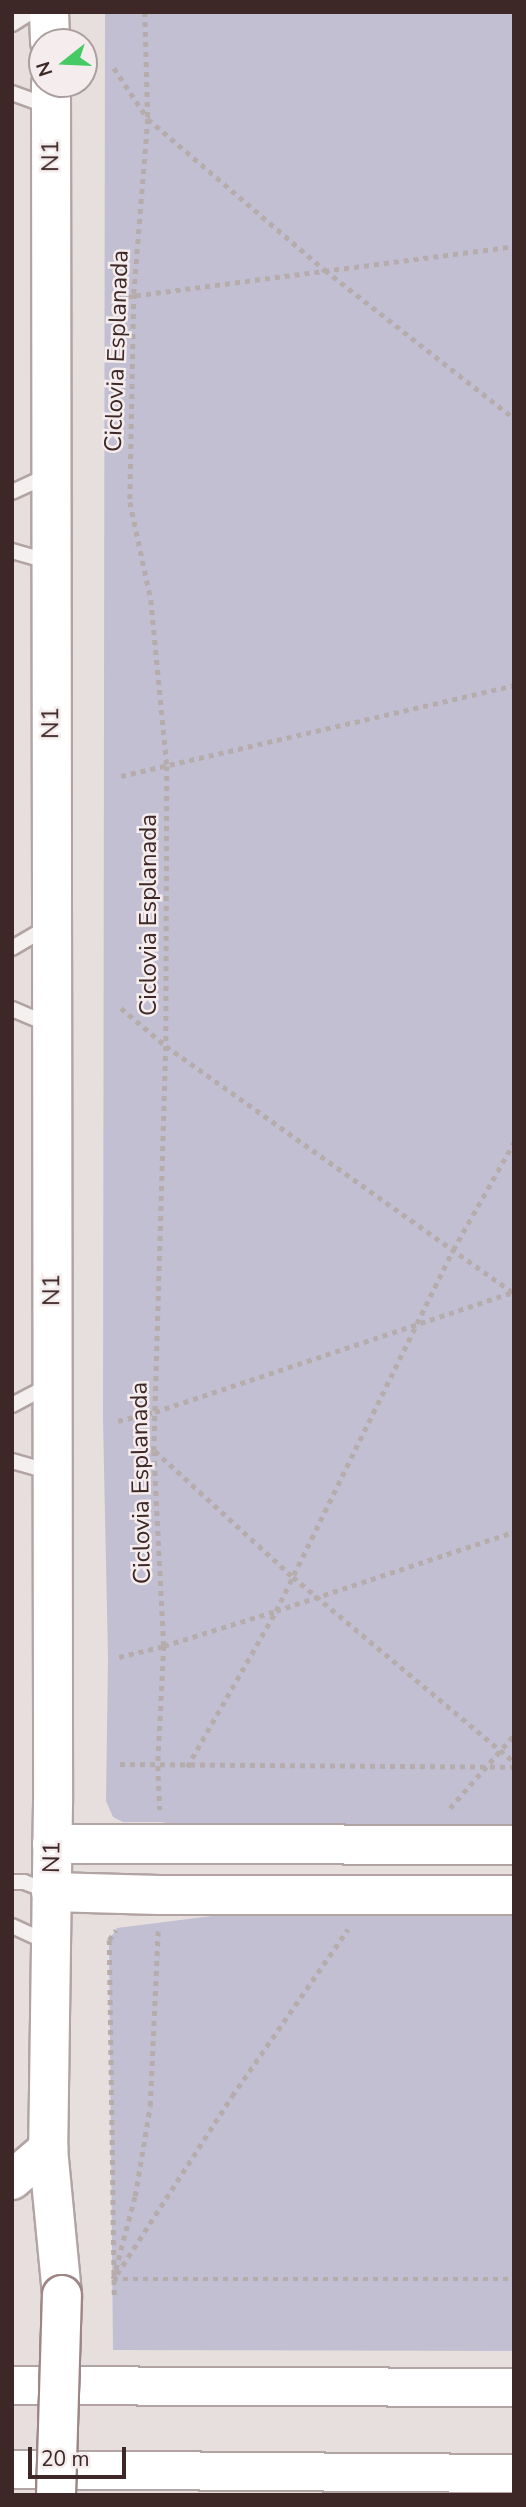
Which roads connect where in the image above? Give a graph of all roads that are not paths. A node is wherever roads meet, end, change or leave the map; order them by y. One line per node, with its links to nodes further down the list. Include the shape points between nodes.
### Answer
1 (31, 12): 2 (lane)
2 (12, 24)
3 (51, 98): 4 (main road, N1)
4 (50, 475): 5 (lane); 7 (main road, N1)
5 (12, 492)
6 (12, 551): 7 (lane)
7 (51, 562): 8 (main road, N1)
8 (52, 925): 9 (lane); 11 (main road, N1)
9 (12, 948)
10 (12, 1009): 11 (lane)
11 (52, 1026): 12 (main road, N1)
12 (52, 1384): 13 (lane); 15 (main road, N1)
13 (12, 1405)
14 (12, 1461): 15 (lane)
15 (52, 1472): 16 (main road, N1)
16 (52, 1844): 17 (main road); 19 (main road, N1)
17 (514, 1845)
18 (12, 1882): 19 (lane)
19 (51, 1892): 20 (main road); 22 (main road, N1)
20 (514, 1895)
21 (12, 1926): 22 (lane)
22 (51, 1943): 23 (main road, N1)
23 (48, 2149): 24 (main road); 29 (main road, N1, bridge, via 62,2295)
24 (12, 2180)
25 (12, 2385): 26 (main road)
26 (514, 2387)
27 (12, 2469): 28 (main road)
28 (514, 2473)
29 (56, 2495)

